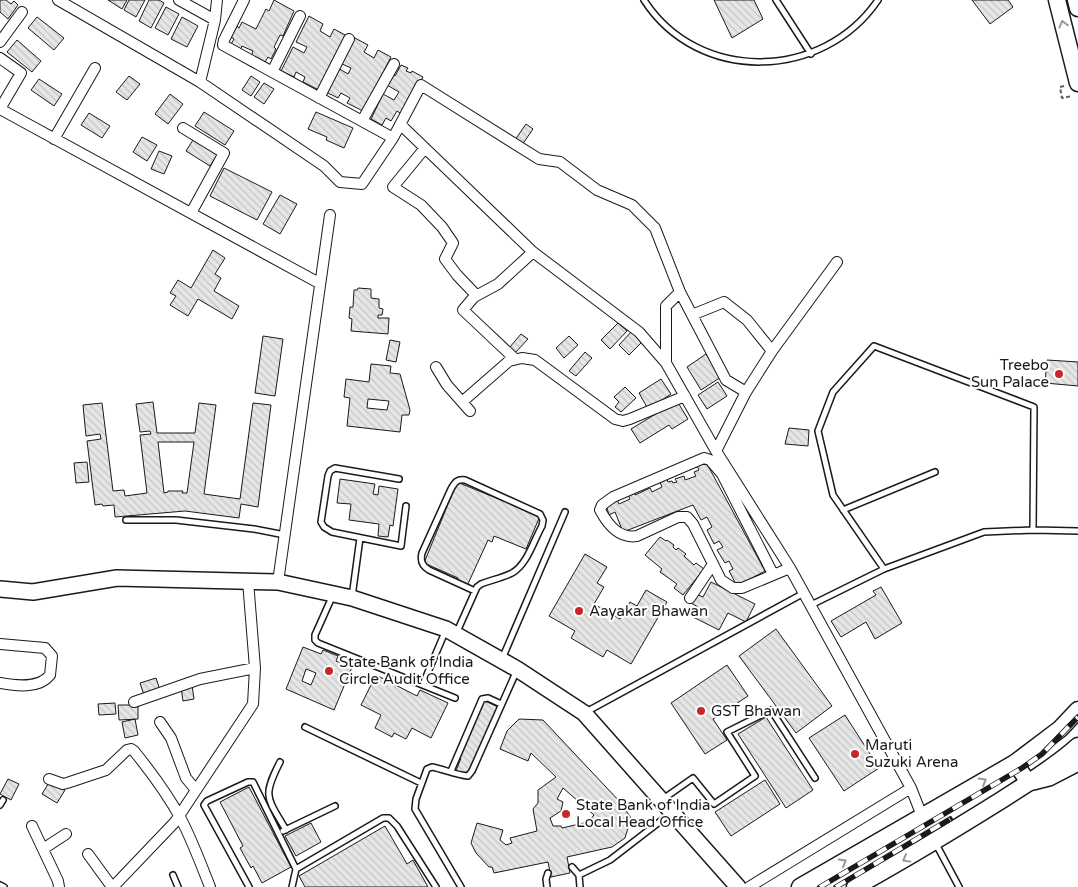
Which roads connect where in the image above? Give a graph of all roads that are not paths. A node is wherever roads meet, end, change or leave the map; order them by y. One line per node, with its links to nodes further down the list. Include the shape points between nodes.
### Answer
1 (58, 0): 21 (street)
2 (179, 0): 13 (street)
3 (218, 0): 13 (street)
4 (244, 0): 20 (street, via 224,45)
5 (644, 0): 16 (lane, via 676,35 707,52 742,62 777,62)
6 (776, 0): 16 (lane)
7 (878, 0): 16 (lane, via 869,14 842,38)
8 (1057, 0): 22 (main road, one-way to 8)
9 (1076, 0): 10 (main road)
10 (1078, 8)
11 (22, 12): 15 (street)
12 (300, 16): 20 (street)
13 (215, 20): 21 (street)
14 (348, 39): 23 (street)
15 (0, 42)
16 (811, 54)
17 (0, 58): 24 (street, via 21,73)
18 (394, 64): 25 (street)
19 (95, 68): 28 (street)
20 (272, 72): 23 (street)
21 (200, 82): 29 (street, via 324,166 340,182 362,184)
22 (1078, 83)
23 (319, 98): 25 (street)
24 (0, 109): 28 (street)
25 (362, 121): 29 (street)
26 (401, 125): 29 (street); 30 (street); 36 (street, via 421,84 539,159 560,162 597,190 632,205 655,228)
27 (183, 128): 31 (street, via 224,153)
28 (54, 138): 31 (street)
29 (393, 138)
30 (424, 148): 33 (street); 37 (street, via 393,187 421,205 442,227 453,243 445,259)
31 (191, 213): 35 (street)
32 (330, 214): 35 (street)
33 (533, 252): 37 (street, via 498,284); 41 (street, via 639,332)
34 (837, 262): 39 (street)
35 (319, 283): 56 (street)
36 (680, 292): 38 (street); 41 (street, via 666,306)
37 (476, 295): 40 (street, via 464,312)
38 (692, 315): 39 (street, via 724,302 748,320); 43 (street, via 726,380)
39 (772, 351): 43 (street)
40 (516, 359): 44 (street, via 535,360 615,419 623,421); 45 (street, via 509,361)
41 (666, 363): 44 (street)
42 (436, 367): 45 (street)
43 (746, 392): 47 (street)
44 (685, 396): 47 (street)
45 (462, 402): 46 (street)
46 (470, 411)
47 (716, 451): 59 (street)
48 (935, 472): 51 (lane)
49 (399, 479): 57 (lane, via 335,468 330,471 321,522 332,532)
50 (406, 506): 57 (lane, via 401,546)
51 (843, 510): 54 (lane, via 833,495 818,431 833,392 874,346 1034,407); 60 (lane)
52 (564, 512): 73 (lane)
53 (126, 520): 56 (lane, via 176,520)
54 (1033, 530): 55 (lane); 60 (lane, via 984,532)
55 (1078, 531)
56 (285, 535): 63 (street)
57 (360, 538): 68 (lane)
58 (714, 564): 61 (street, via 721,580 733,588 742,588); 61 (street, via 687,517 678,517 630,537 607,524 600,510 602,505 612,497 704,458 710,460 722,474); 69 (street)
59 (790, 568): 61 (street); 66 (street)
60 (884, 569): 70 (lane)
61 (773, 574)
62 (248, 581): 63 (street); 64 (street, via 117,578 33,592); 74 (street)
63 (278, 582): 67 (street)
64 (0, 589)
65 (475, 592): 65 (lane, via 481,584 518,567 543,520 540,514 459,479 451,489 422,552 422,562 429,570); 71 (lane)
66 (804, 593): 70 (street); 82 (lane)
67 (334, 594): 68 (street); 77 (lane, via 315,635 318,643)
68 (352, 598): 71 (street)
69 (690, 598)
70 (811, 605): 95 (street)
71 (451, 632): 73 (street); 77 (lane)
72 (0, 644): 76 (street, via 45,648 52,656 50,675 41,684)
73 (501, 660): 75 (street)
74 (255, 668): 79 (street, via 200,679); 96 (street, via 252,704)
75 (517, 669): 80 (lane); 82 (street)
76 (0, 683)
77 (424, 684): 78 (lane)
78 (455, 698)
79 (134, 702)
80 (500, 704): 89 (lane, via 472,771 468,776); 89 (lane, via 488,698 482,699)
81 (1078, 710): 87 (main road, via 1060,729)
82 (584, 713): 97 (street)
83 (160, 722): 96 (street, via 171,738 186,778)
84 (305, 727): 93 (lane)
85 (1078, 746): 94 (main road)
86 (280, 762): 103 (lane, via 271,781 268,798)
87 (1014, 763): 94 (street); 101 (main road, one-way to 87)
88 (1078, 764): 94 (street, via 1049,778)
89 (451, 771): 93 (lane, via 427,769)
90 (1078, 776): 94 (street, via 1055,787)
91 (816, 778): 97 (lane, via 771,710 728,732 755,776 714,804 693,778)
92 (49, 779): 100 (street, via 64,784 106,770 131,749)
93 (421, 783): 123 (lane, via 415,809)
94 (1029, 783): 106 (main road)
95 (910, 788): 101 (street); 127 (street)
96 (196, 790): 100 (street)
97 (661, 801): 99 (street)
98 (335, 806): 103 (lane)
99 (672, 812): 113 (lane, via 610,860); 126 (street)
100 (180, 816): 117 (street); 119 (street)
101 (922, 816): 128 (main road, one-way to 101)
102 (32, 826): 107 (street)
103 (286, 830): 104 (lane)
104 (278, 833): 110 (lane); 120 (lane, via 253,782 204,804)
105 (66, 834): 107 (street)
106 (934, 842): 129 (main road, one-way to 129); 130 (lane)
107 (43, 849): 116 (street)
108 (88, 854): 117 (street)
109 (572, 867): 113 (lane)
110 (296, 870): 121 (lane); 122 (lane, via 383,818 389,818)
111 (548, 873): 124 (lane)
112 (173, 875): 118 (lane)
113 (580, 875): 125 (lane)
114 (0, 885): 115 (lane)
115 (4, 887)
116 (59, 887)
117 (112, 887)
118 (178, 887)
119 (210, 887)
120 (250, 887)
121 (292, 887)
122 (436, 887)
123 (461, 887)
124 (547, 887)
125 (580, 887)
126 (738, 887)
127 (749, 887)
128 (800, 887)
129 (855, 887)
130 (959, 887)

